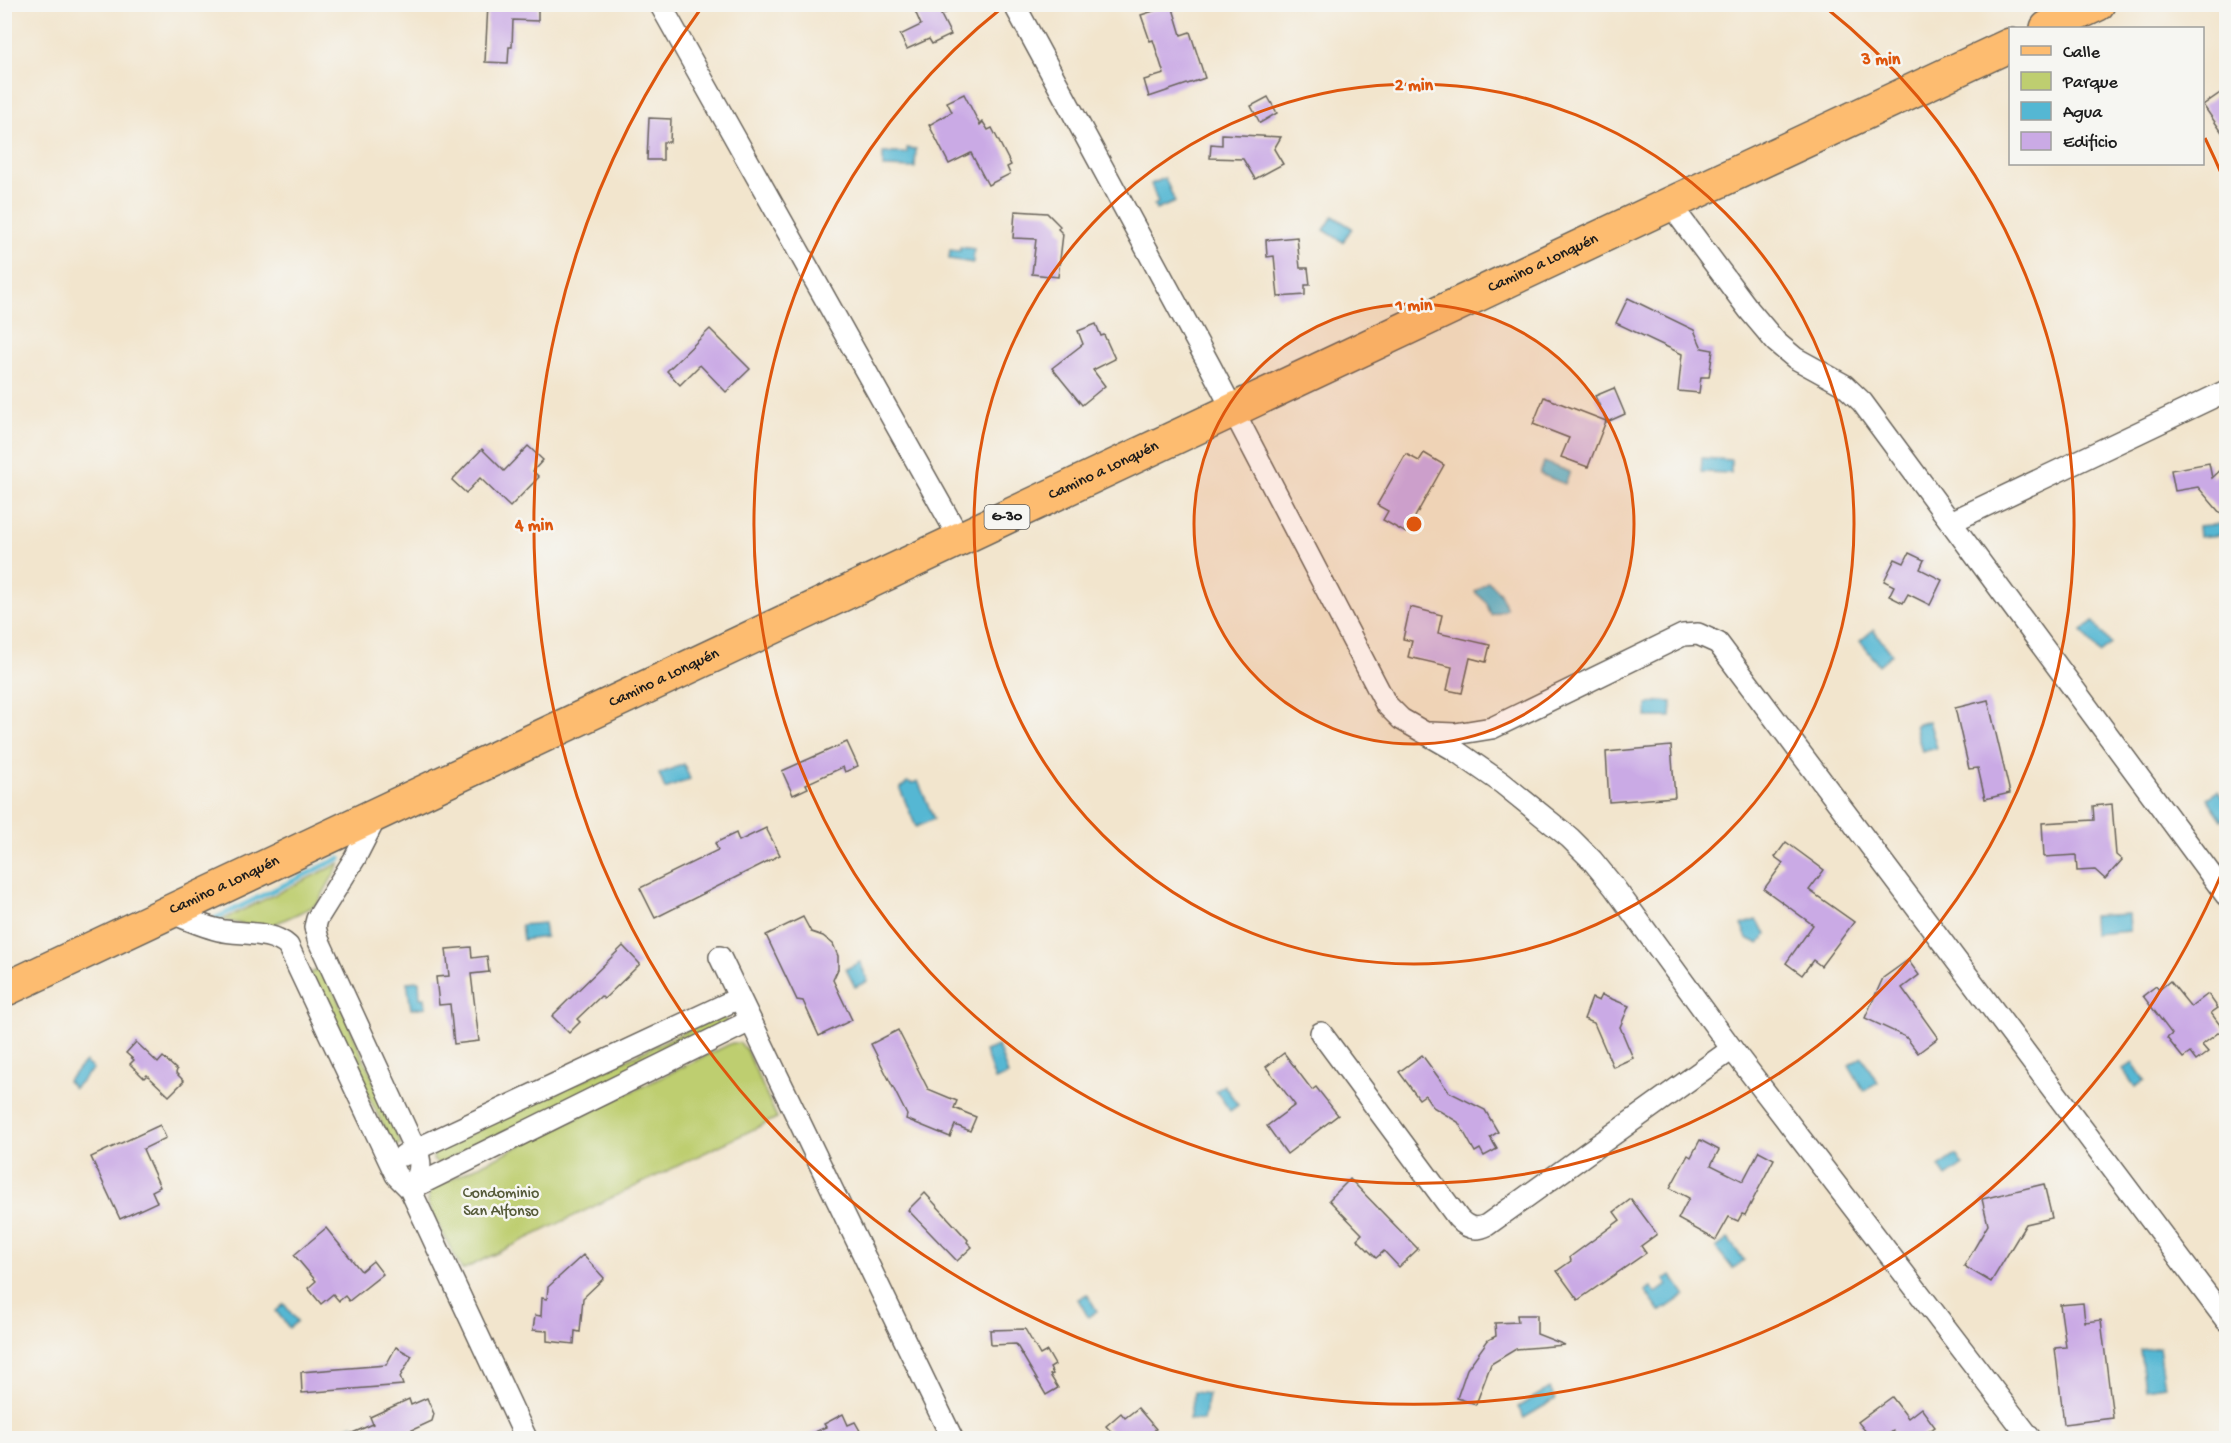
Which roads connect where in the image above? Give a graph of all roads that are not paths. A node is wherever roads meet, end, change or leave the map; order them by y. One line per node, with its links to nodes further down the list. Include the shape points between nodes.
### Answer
1 (660, 4): 10 (street)
2 (1014, 4): 8 (street)
3 (2098, 4): 4 (main road)
4 (2048, 27)
5 (2009, 45): 6 (main road, Camino a Lonquén / G-30)
6 (1670, 204): 8 (main road, Camino a Lonquén / G-30); 9 (street, via 1771,337 1796,358 1844,385 1862,402)
7 (2226, 391): 9 (street)
8 (1233, 410): 10 (main road, Camino a Lonquén / G-30); 11 (street, via 1379,694 1401,719)
9 (1951, 522): 13 (street)
10 (960, 539): 12 (main road, Camino a Lonquén / G-30)
11 (1423, 732): 22 (street, via 1502,783 1592,860); 26 (street, via 1455,734 1492,728 1683,635 1698,634 1718,643)
12 (378, 813): 14 (main road, Camino a Lonquén / G-30); 15 (street)
13 (2226, 895)
14 (170, 912): 16 (street, via 221,930); 18 (main road, Camino a Lonquén / G-30)
15 (317, 919): 16 (street, via 310,926); 23 (street, via 318,939)
16 (276, 938): 24 (street, via 288,946 297,962)
17 (720, 957): 19 (street)
18 (4, 990)
19 (739, 998): 20 (street); 23 (street)
20 (750, 1021): 25 (street); 28 (street)
21 (1321, 1033): 22 (street, via 1458,1218 1475,1228 1486,1225)
22 (1732, 1048): 29 (street)
23 (416, 1149): 24 (street); 25 (street, via 420,1170)
24 (390, 1162): 25 (street)
25 (410, 1189): 27 (street)
26 (2226, 1320)
27 (526, 1438)
28 (952, 1438)
29 (2030, 1438)

